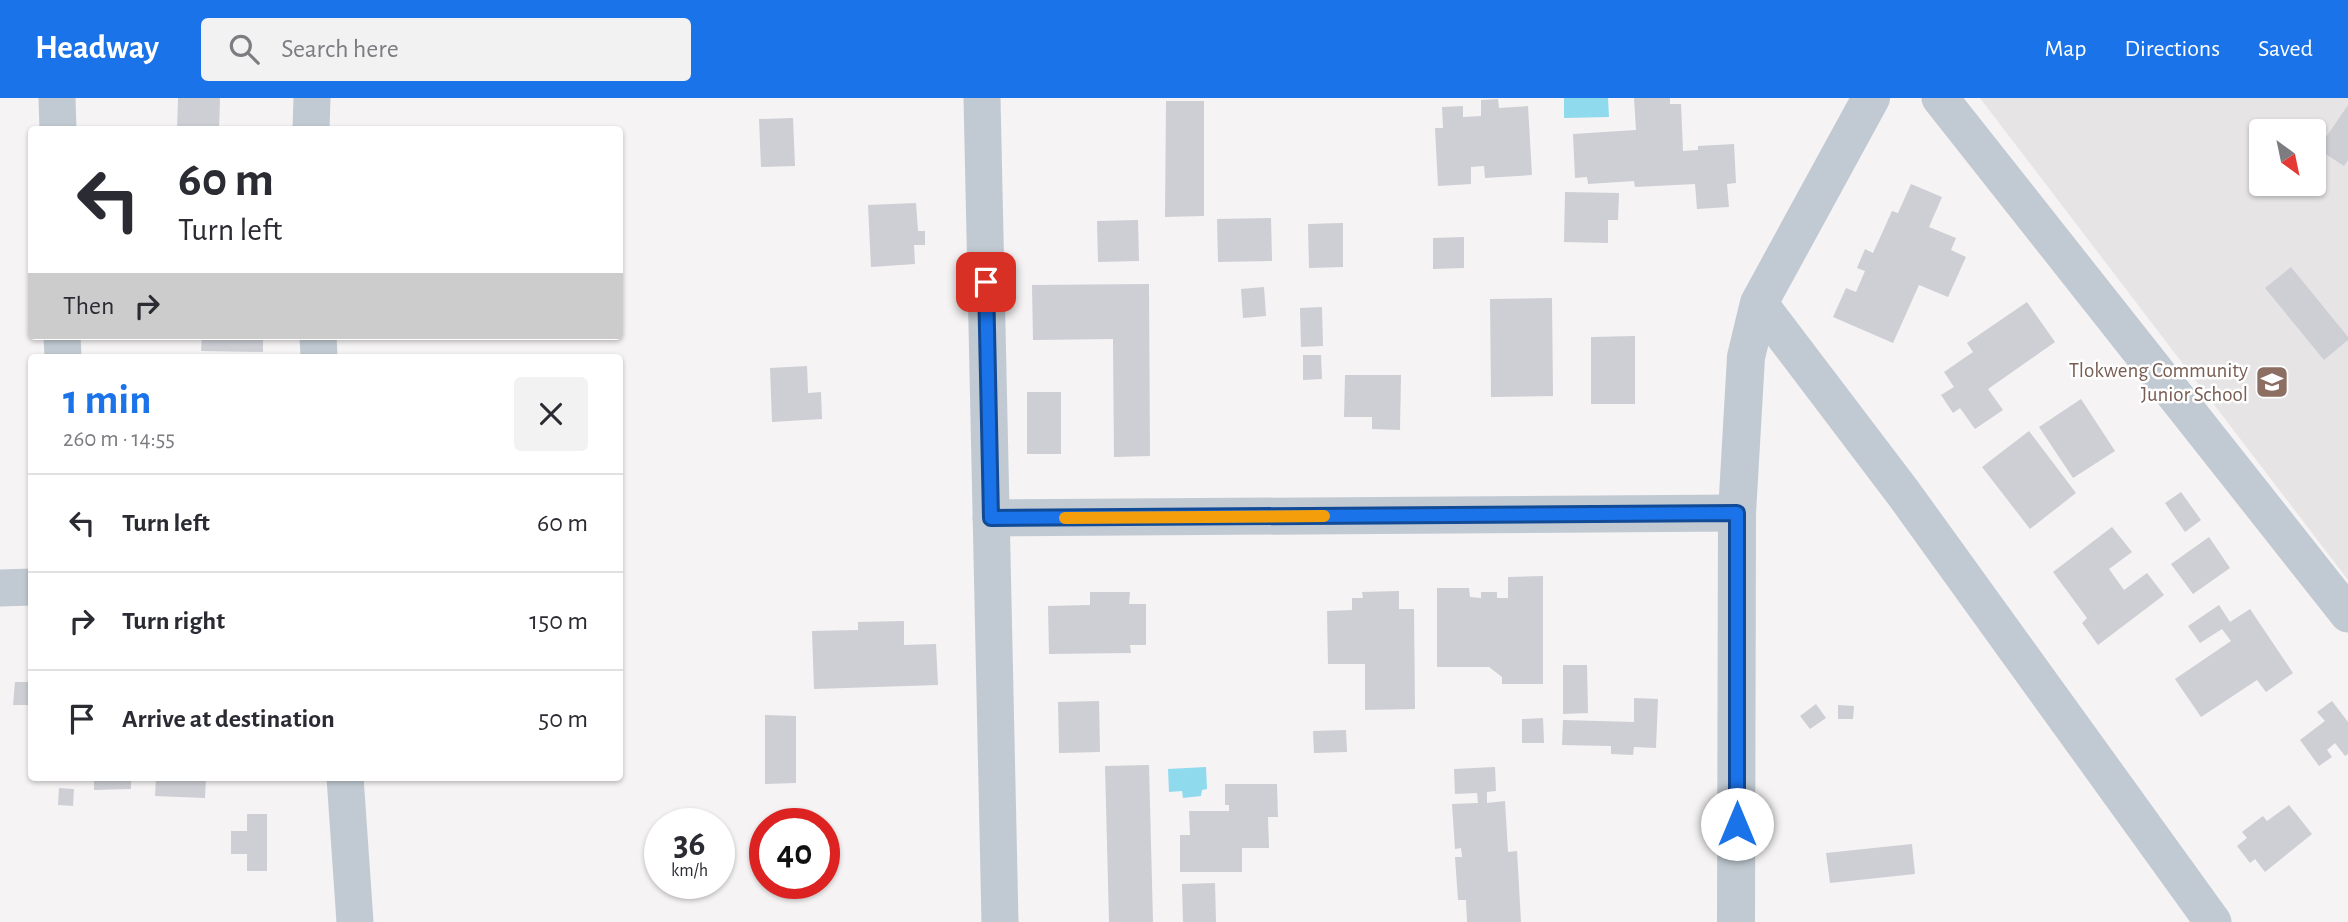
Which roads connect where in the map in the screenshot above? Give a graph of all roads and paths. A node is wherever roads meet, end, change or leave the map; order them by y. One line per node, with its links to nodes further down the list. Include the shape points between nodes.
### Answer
1 (57, 98): 6 (street)
2 (312, 98): 7 (street)
3 (982, 98): 10 (street)
4 (1871, 98): 8 (street)
5 (1940, 98): 13 (street)
6 (58, 126)
7 (311, 126)
8 (1759, 303): 9 (street, via 1746,357); 18 (street, via 2052,696)
9 (1737, 513): 10 (street); 17 (street)
10 (991, 518): 16 (street)
11 (0, 587): 12 (street)
12 (28, 587)
13 (2348, 614)
14 (345, 781): 15 (street)
15 (355, 922)
16 (1000, 922)
17 (1737, 922)
18 (2213, 922)

